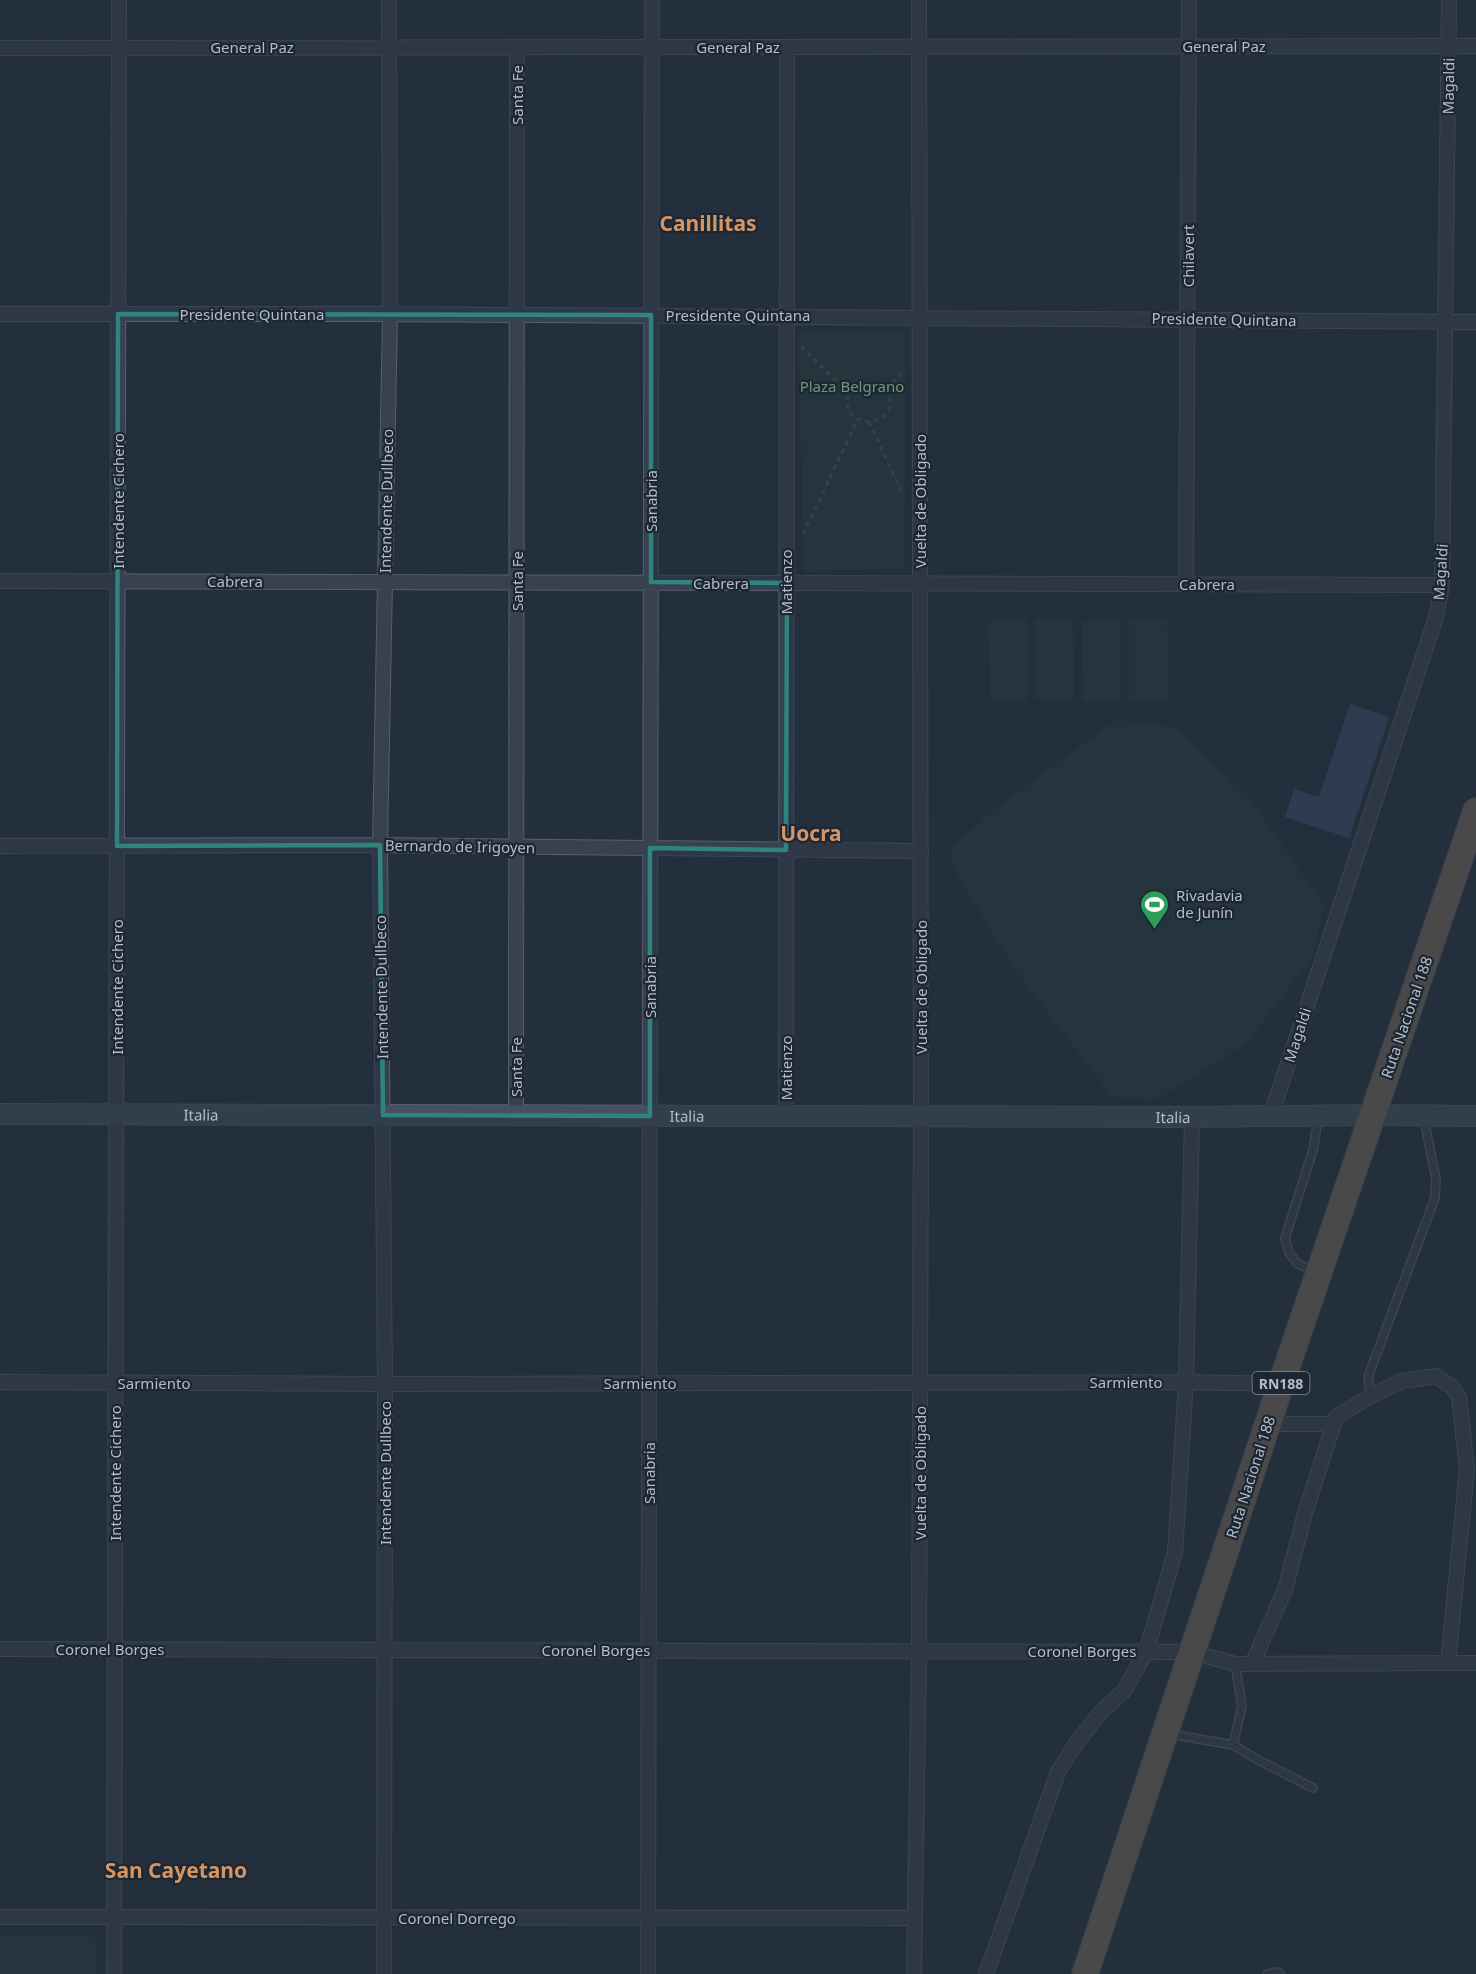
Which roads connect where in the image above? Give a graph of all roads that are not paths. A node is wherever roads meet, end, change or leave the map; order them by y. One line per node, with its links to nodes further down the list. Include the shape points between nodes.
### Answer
1 (119, 0): 16 (street, Intendente Cichero)
2 (389, 0): 10 (street, Intendente Dullbeco)
3 (652, 0): 12 (street, Sanabria)
4 (919, 0): 14 (street, Vuelta de Obligado)
5 (1189, 0): 7 (street, Chilavert)
6 (1449, 0): 8 (street, Magaldi)
7 (1188, 46): 8 (street, General Paz); 14 (street, General Paz); 24 (street, Chilavert)
8 (1449, 46): 9 (street, General Paz); 25 (street, Magaldi)
9 (1476, 46)
10 (389, 47): 11 (street, General Paz); 16 (street, General Paz); 19 (street, Intendente Dullbeco)
11 (518, 47): 12 (street, General Paz); 20 (street, Santa Fe)
12 (652, 47): 13 (street, General Paz); 21 (street, Sanabria)
13 (787, 47): 14 (street, General Paz); 22 (street, Matienzo)
14 (919, 47): 23 (street, Vuelta de Obligado)
15 (0, 48): 16 (street, General Paz)
16 (119, 48): 18 (street, Intendente Cichero)
17 (0, 314): 18 (street, Presidente Quintana)
18 (118, 314): 19 (street, Presidente Quintana); 28 (street, Intendente Cichero)
19 (390, 314): 20 (street, Presidente Quintana); 29 (street, Intendente Dullbeco)
20 (517, 314): 21 (street, Presidente Quintana); 30 (street, Santa Fe)
21 (651, 315): 22 (street, Presidente Quintana); 31 (street, Sanabria)
22 (786, 316): 23 (street, Presidente Quintana); 32 (street, Matienzo)
23 (920, 316): 24 (street, Presidente Quintana); 33 (street, Vuelta de Obligado)
24 (1188, 319): 25 (street, Presidente Quintana); 34 (street, Chilavert)
25 (1445, 321): 26 (street, Presidente Quintana); 35 (street, Magaldi)
26 (1476, 322)
27 (0, 581): 28 (street, Cabrera)
28 (118, 581): 29 (street, Cabrera); 39 (street, Intendente Cichero)
29 (385, 582): 30 (street, Cabrera); 37 (street, Intendente Dullbeco)
30 (517, 582): 31 (street, Cabrera); 40 (street, Santa Fe)
31 (651, 582): 32 (street, Cabrera); 41 (street, Sanabria)
32 (787, 583): 33 (street, Cabrera); 42 (street, Matienzo)
33 (921, 583): 34 (street, Cabrera); 43 (street, Vuelta de Obligado)
34 (1186, 584): 35 (street, Cabrera)
35 (1442, 585): 56 (street, Magaldi, via 1436,617)
36 (1476, 811): 47 (highway, Ruta Nacional 188 / RN188)
37 (380, 845): 39 (street, Bernardo de Irigoyen); 40 (street, Bernardo de Irigoyen); 46 (street, Intendente Dullbeco)
38 (0, 846): 39 (street, Bernardo de Irigoyen)
39 (117, 846): 45 (street, Intendente Cichero)
40 (516, 847): 41 (street, Bernardo de Irigoyen); 48 (street, Santa Fe)
41 (650, 848): 42 (street, Bernardo de Irigoyen); 49 (street, Sanabria)
42 (786, 850): 43 (street, Bernardo de Irigoyen); 50 (street, Matienzo)
43 (921, 851): 54 (street, Vuelta de Obligado)
44 (0, 1114): 45 (street, Italia)
45 (116, 1114): 46 (street, Italia); 60 (street, Intendente Cichero)
46 (383, 1115): 48 (street, Italia); 63 (street, Intendente Dullbeco)
47 (1373, 1115): 51 (street, Italia); 52 (street, Italia); 57 (highway, Ruta Nacional 188 / RN188)
48 (516, 1116): 49 (street, Italia)
49 (650, 1116): 50 (street, Italia); 61 (street, Sanabria)
50 (786, 1116): 54 (street, Italia)
51 (1319, 1116): 56 (street, Italia); 57 (lane, via 1313,1150 1285,1238 1288,1253 1298,1264)
52 (1424, 1116): 53 (street, Italia); 65 (lane, via 1436,1179 1435,1198 1368,1377)
53 (1476, 1116)
54 (921, 1117): 55 (street, Italia); 62 (street, Vuelta de Obligado)
55 (1192, 1118): 56 (street, Italia); 58 (street)
56 (1270, 1118)
57 (1319, 1273): 64 (highway, Ruta Nacional 188 / RN188)
58 (1186, 1382): 62 (street, Sarmiento); 64 (street, Sarmiento); 73 (street, via 1175,1553)
59 (0, 1383): 60 (street, Sarmiento)
60 (116, 1383): 63 (street, Sarmiento); 69 (street, Intendente Cichero)
61 (650, 1383): 62 (street, Sarmiento); 63 (street, Sarmiento); 71 (street, Sanabria)
62 (920, 1383): 72 (street, Vuelta de Obligado)
63 (385, 1384): 70 (street, Intendente Dullbeco)
64 (1281, 1384): 66 (highway, Ruta Nacional 188 / RN188)
65 (1371, 1396): 67 (street, via 1336,1417); 75 (street, via 1402,1381 1436,1376 1459,1397 1467,1469)
66 (1267, 1424): 67 (street); 74 (highway, Ruta Nacional 188 / RN188)
67 (1333, 1424): 78 (street, via 1285,1590)
68 (0, 1648): 69 (street, Coronel Borges)
69 (115, 1649): 70 (street, Coronel Borges); 83 (street, Intendente Cichero)
70 (385, 1649): 71 (street, Coronel Borges); 84 (street, Intendente Dullbeco)
71 (649, 1650): 72 (street, Coronel Borges); 85 (street, Sanabria)
72 (919, 1651): 73 (street, Coronel Borges); 86 (street, Vuelta de Obligado)
73 (1146, 1652): 74 (street, Coronel Borges); 91 (street, via 1124,1691 1102,1711 1058,1772)
74 (1191, 1652): 77 (street, Coronel Borges); 79 (highway, Ruta Nacional 188 / RN188)
75 (1448, 1663): 76 (street, Coronel Borges); 78 (street, Coronel Borges)
76 (1476, 1663)
77 (1235, 1664): 78 (street, Coronel Borges); 80 (lane, via 1242,1706)
78 (1252, 1664)
79 (1165, 1733): 80 (lane); 92 (highway, Ruta Nacional 188 / RN188)
80 (1233, 1745): 81 (lane)
81 (1313, 1788)
82 (0, 1917): 83 (street, Coronel Dorrego)
83 (114, 1917): 84 (street, Coronel Dorrego); 87 (street, Intendente Cichero)
84 (384, 1917): 85 (street, Coronel Dorrego); 88 (street, Intendente Dullbeco)
85 (649, 1918): 86 (street, Coronel Dorrego); 89 (street, Sanabria)
86 (914, 1918): 90 (street, Vuelta de Obligado)
87 (114, 1974)
88 (384, 1974)
89 (648, 1974)
90 (914, 1974)
91 (986, 1974)
92 (1085, 1974)
93 (1267, 1974): 94 (lane)
94 (1280, 1974)

